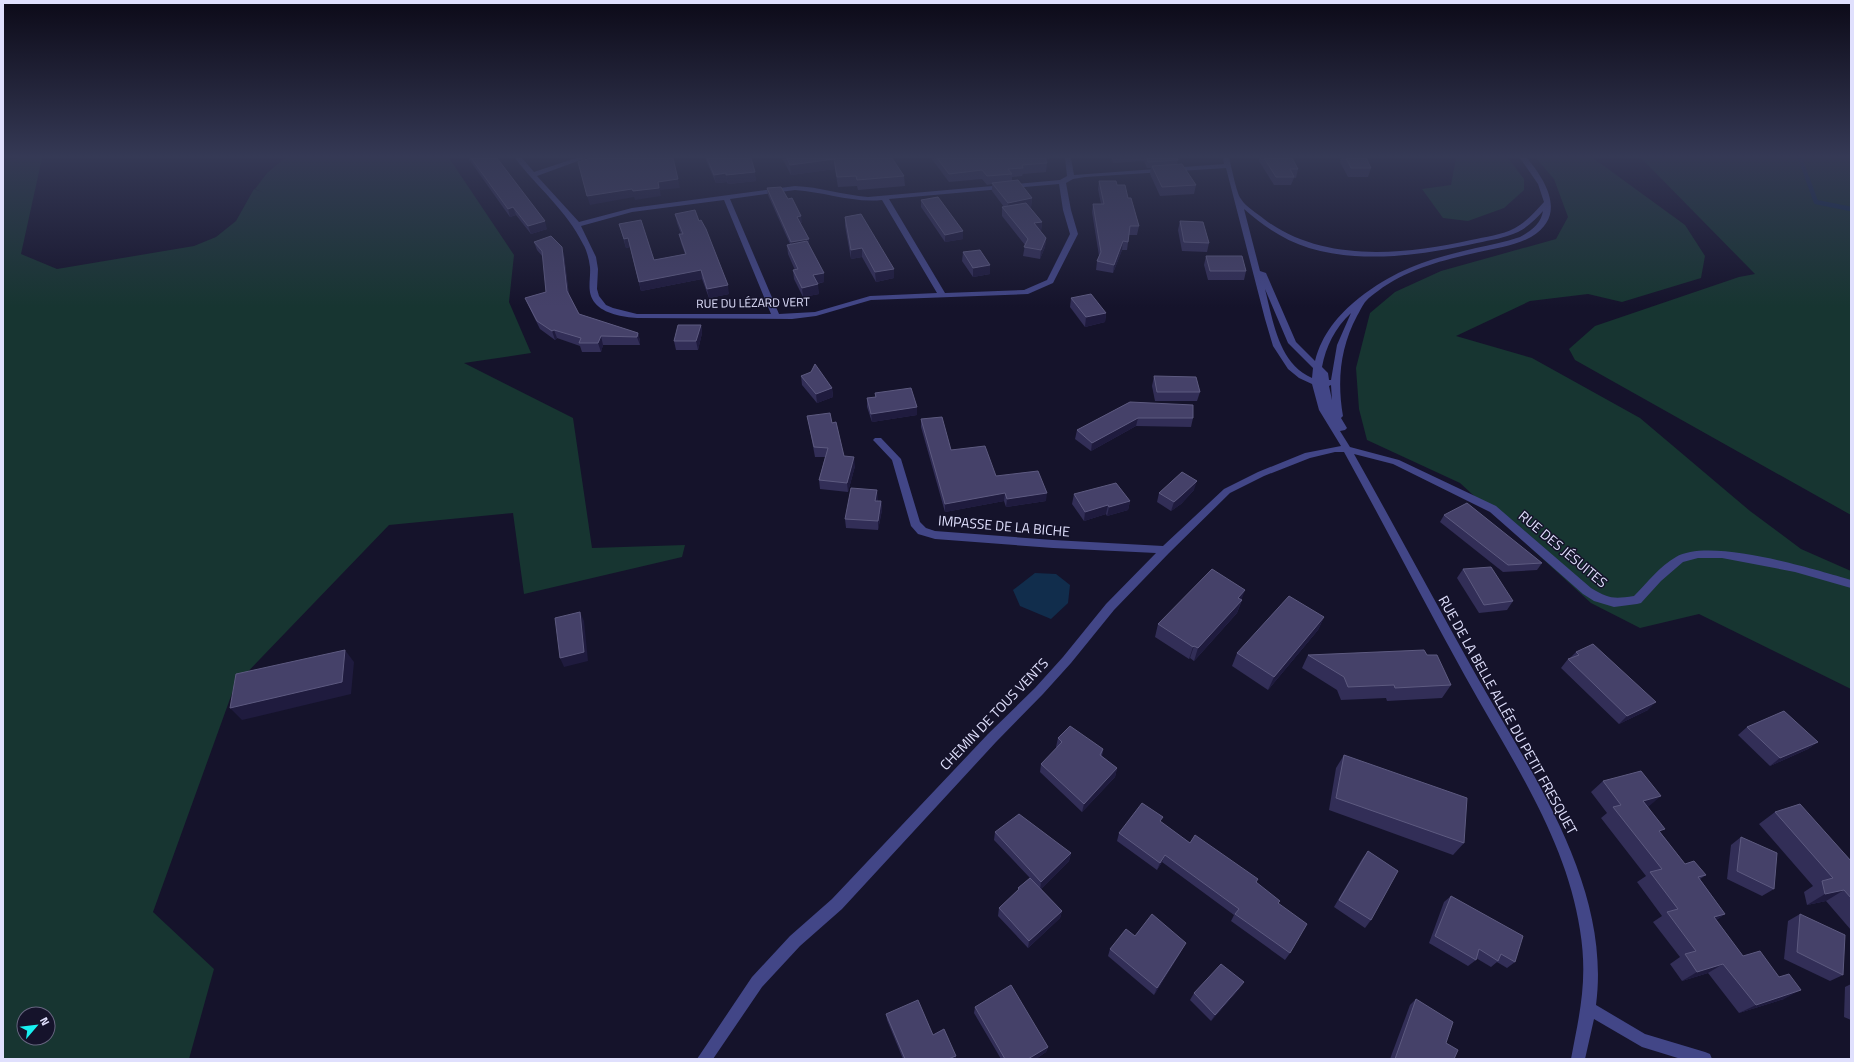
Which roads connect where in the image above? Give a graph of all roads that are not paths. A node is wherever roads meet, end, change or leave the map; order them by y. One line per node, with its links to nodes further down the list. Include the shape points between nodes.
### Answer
1 (562, 208): 10 (street, RUE DU LÉZARD VERT)
2 (651, 208): 10 (street, via 632,210)
3 (730, 208): 14 (street)
4 (890, 208): 12 (street)
5 (1067, 208): 12 (street, RUE DU LÉZARD VERT, via 1074,234 1050,280 1025,292)
6 (1240, 208): 11 (street)
7 (1246, 208): 8 (street, via 1266,225 1312,247 1343,252 1386,253 1445,247 1507,234 1525,225)
8 (1542, 208)
9 (1548, 208): 13 (street, RUE DE LA BELLE ALLÉE DU PETIT FRESQUET, via 1544,222 1527,236 1415,267 1388,280)
10 (577, 225): 14 (street, RUE DU LÉZARD VERT, via 593,261 593,291 607,309 637,316)
11 (1247, 239): 15 (street, via 1292,343); 17 (street, via 1279,349 1291,367)
12 (943, 296): 14 (street, RUE DU LÉZARD VERT, via 870,298 816,314)
13 (1361, 300): 15 (street, RUE DE LA BELLE ALLÉE DU PETIT FRESQUET, via 1341,316 1323,346); 16 (street, RUE DE LA BELLE ALLÉE DU PETIT FRESQUET, via 1338,354)
14 (776, 317)
15 (1317, 367): 17 (street, RUE DE LA BELLE ALLÉE DU PETIT FRESQUET); 18 (street, via 1324,372)
16 (1336, 382): 18 (street); 19 (street, RUE DE LA BELLE ALLÉE DU PETIT FRESQUET, via 1336,400)
17 (1315, 383): 18 (street); 21 (street, RUE DE LA BELLE ALLÉE DU PETIT FRESQUET, via 1319,401)
18 (1326, 384): 19 (street, via 1329,403)
19 (1342, 428): 21 (street, RUE DE LA BELLE ALLÉE DU PETIT FRESQUET)
20 (878, 440): 22 (street, IMPASSE DE LA BICHE, via 896,459 914,523 922,531 935,535)
21 (1348, 449): 22 (street, CHEMIN DE TOUS VENTS, via 1308,455 1227,491); 23 (street, RUE DES JÉSUITES, via 1396,462 1493,509 1587,591 1614,604 1636,600 1657,578 1680,560 1698,554 1722,554 1795,568); 24 (street, RUE DE LA BELLE ALLÉE DU PETIT FRESQUET, via 1563,848 1584,916 1592,977)
22 (1165, 550): 25 (street, CHEMIN DE TOUS VENTS, via 1110,607 1039,691 837,904 794,941 757,982)
23 (1851, 584)
24 (1588, 1008): 26 (street, RUE DE LA BELLE ALLÉE DU PETIT FRESQUET); 27 (street, via 1642,1040)
25 (704, 1059)
26 (1578, 1059)
27 (1705, 1059)

